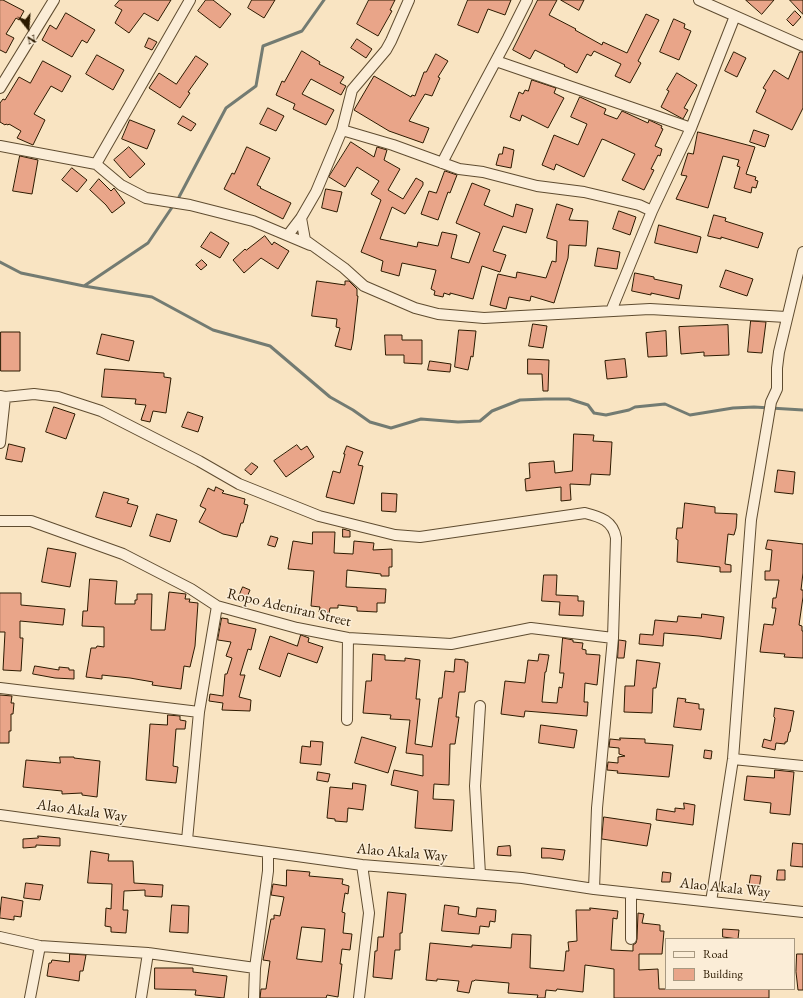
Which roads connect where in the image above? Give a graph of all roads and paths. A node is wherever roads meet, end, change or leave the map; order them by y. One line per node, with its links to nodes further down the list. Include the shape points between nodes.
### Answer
1 (54, 0): 10 (street)
2 (190, 0): 14 (street)
3 (409, 0): 12 (street, via 386,50 352,90)
4 (526, 0): 9 (street)
5 (699, 0): 6 (street)
6 (712, 2): 7 (street)
7 (735, 16): 8 (street); 11 (street)
8 (803, 46)
9 (496, 61): 11 (street); 15 (street)
10 (0, 88)
11 (691, 128): 16 (street)
12 (342, 130): 15 (street, via 393,144); 17 (street, via 316,192)
13 (0, 146): 14 (street)
14 (96, 164): 18 (street, via 120,185 146,198 190,205 253,221)
15 (444, 164): 16 (street, via 537,186 584,192 639,204)
16 (652, 211): 21 (street)
17 (301, 218): 18 (street); 19 (street, via 305,240)
18 (288, 236): 19 (street)
19 (312, 246): 21 (street, via 344,268 364,286 415,308 438,314 484,318)
20 (803, 252): 22 (street)
21 (611, 311): 22 (street, via 664,309)
22 (786, 317): 33 (street, via 777,362 777,389 768,420 751,520)
23 (2, 396): 24 (street); 28 (street, via 34,394 58,397 101,410 239,484 319,516 395,535 420,537 576,514 594,515 612,525 615,530)
24 (0, 443)
25 (0, 521): 26 (street, Ropo Adeniran Street, via 31,521 123,554 191,589)
26 (217, 606): 27 (street, Ropo Adeniran Street, via 298,628); 31 (street)
27 (348, 638): 28 (street, Ropo Adeniran Street, via 451,644 532,628); 32 (street)
28 (613, 638): 40 (street, via 597,808)
29 (0, 688): 31 (street)
30 (480, 706): 39 (street, via 475,805)
31 (199, 712): 36 (street)
32 (347, 720)
33 (733, 759): 34 (street); 42 (street)
34 (803, 766)
35 (0, 815): 36 (street, Alao Akala Way)
36 (186, 840): 37 (street, Alao Akala Way)
37 (268, 852): 38 (street, Alao Akala Way); 48 (street, via 268,871)
38 (362, 865): 39 (street, Alao Akala Way); 52 (street, via 369,913)
39 (480, 874): 40 (street, Alao Akala Way)
40 (594, 889): 41 (street, Alao Akala Way)
41 (631, 893): 42 (street, Alao Akala Way); 45 (street)
42 (711, 902): 43 (street, Alao Akala Way)
43 (803, 912)
44 (0, 937): 46 (street)
45 (631, 939)
46 (40, 946): 47 (street); 49 (street)
47 (148, 953): 48 (street); 50 (street)
48 (254, 968): 51 (street)
49 (30, 998)
50 (141, 998)
51 (254, 998)
52 (359, 998)

